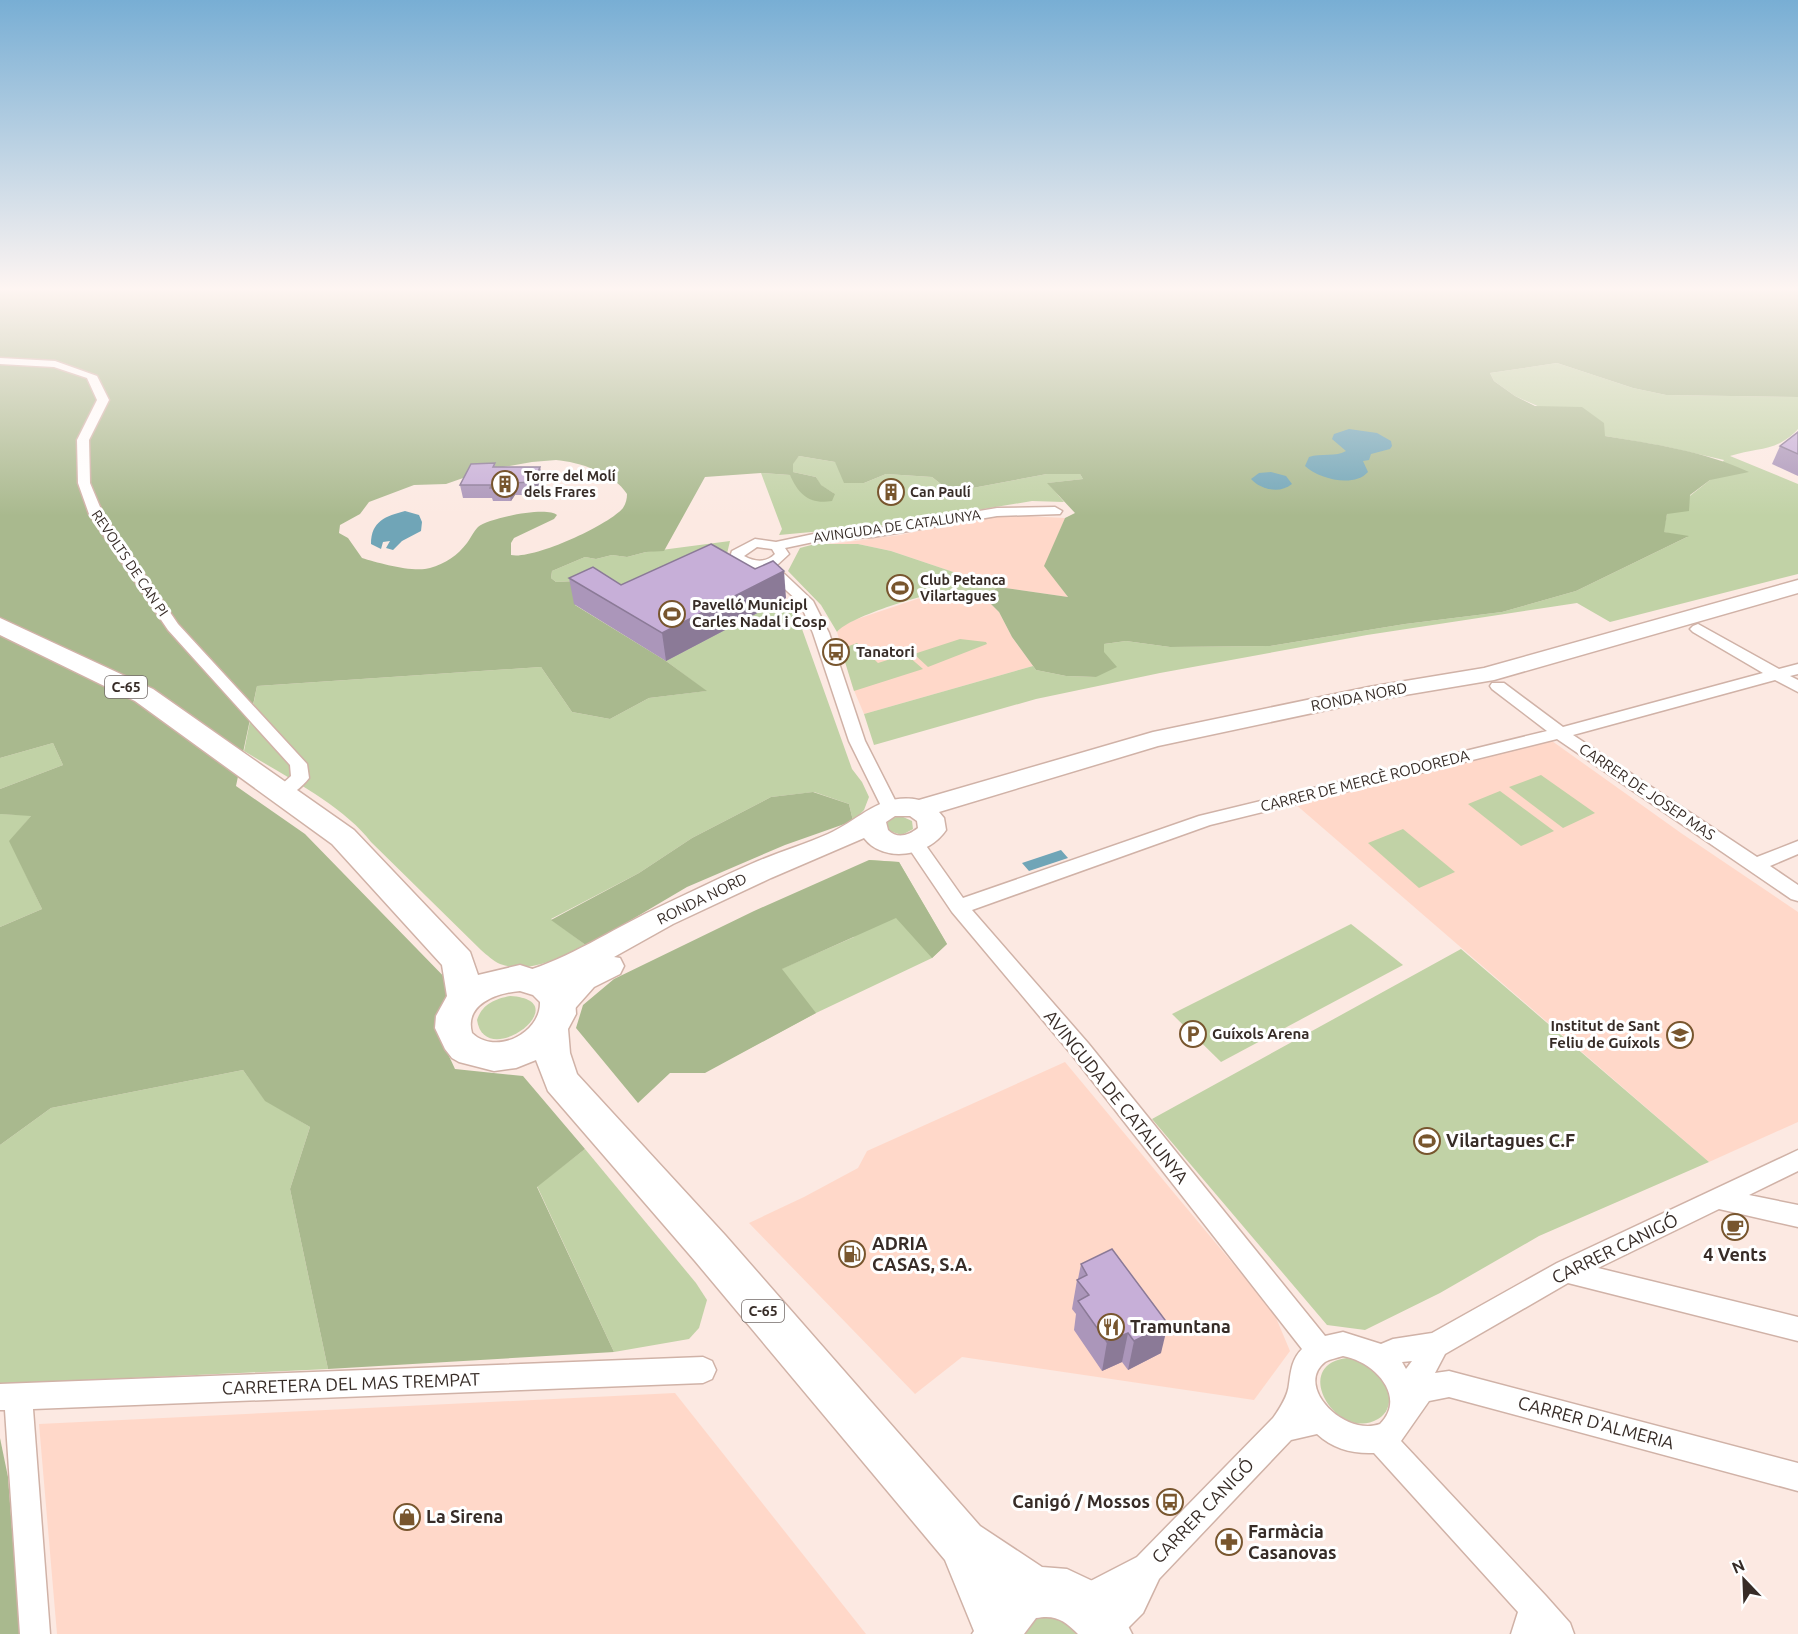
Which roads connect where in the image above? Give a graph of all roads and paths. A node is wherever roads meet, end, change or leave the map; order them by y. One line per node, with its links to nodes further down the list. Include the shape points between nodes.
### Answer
1 (56, 364): 14 (street, REVOLTS DE CAN PI, via 91,376 103,400 83,440 84,483 96,514 173,627 298,764 300,778)
2 (1055, 511): 3 (street, AVINGUDA DE CATALUNYA, via 997,512)
3 (776, 546): 4 (street, via 782,554 780,558); 4 (street, AVINGUDA DE CATALUNYA, via 755,543 739,551 737,557 743,562)
4 (766, 564): 15 (street, via 806,601 821,633)
5 (1798, 586): 16 (street, RONDA NORD, via 1486,675 1369,694 1153,740)
6 (1798, 600): 8 (street, RONDA NORD)
7 (0, 625): 14 (main road, C-65, via 144,695)
8 (1698, 629): 10 (street); 11 (street, RONDA NORD)
9 (1798, 669): 10 (street, CARRER DE MERCÈ RODOREDA)
10 (1777, 676): 12 (street); 13 (street, CARRER DE MERCÈ RODOREDA)
11 (1498, 686): 13 (street, CARRER DE JOSEP MAS); 16 (street, RONDA NORD, via 1176,750)
12 (1798, 687)
13 (1560, 733): 18 (street, CARRER DE JOSEP MAS); 20 (street, CARRER DE MERCÈ RODOREDA, via 1205,820)
14 (281, 793): 21 (main road, C-65, via 343,837)
15 (881, 823): 16 (street, RONDA NORD, via 910,807); 16 (street, RONDA NORD, via 896,845); 22 (street, RONDA NORD, via 761,871 663,917 555,975); 24 (street, RONDA NORD, via 583,979)
16 (922, 825): 20 (street, AVINGUDA DE CATALUNYA)
17 (1798, 847): 18 (street)
18 (1755, 865): 19 (street, CARRER DE JOSEP MAS)
19 (1798, 894)
20 (958, 907): 33 (street, AVINGUDA DE CATALUNYA, via 1080,1049)
21 (458, 961): 22 (main road, C-65); 23 (main road)
22 (519, 980): 23 (main road, via 483,987); 24 (main road, via 546,986 556,995)
23 (464, 1001): 25 (main road, via 453,1025 455,1037 463,1047 491,1057)
24 (555, 1018): 25 (main road, via 540,1041); 26 (main road, C-65, via 552,1053)
25 (508, 1055): 26 (main road, C-65)
26 (561, 1081): 43 (main road, C-65)
27 (1798, 1160): 28 (street, CARRER CANIGÓ)
28 (1720, 1199): 29 (street); 30 (street, CARRER CANIGÓ)
29 (1798, 1216)
30 (1566, 1271): 31 (street); 32 (street, CARRER CANIGÓ)
31 (1798, 1329)
32 (1436, 1345): 34 (street, CARRER CANIGÓ, via 1393,1351); 38 (street)
33 (1318, 1350): 34 (street, via 1343,1344); 36 (street, CARRER CANIGÓ, via 1305,1365)
34 (1380, 1358): 38 (street, via 1393,1371)
35 (703, 1370): 37 (street, CARRETERA DEL MAS TREMPAT)
36 (1302, 1386): 39 (street, via 1308,1404); 40 (street, CARRER CANIGÓ)
37 (9, 1397): 47 (street)
38 (1404, 1403): 41 (street, via 1392,1431); 42 (street, CARRER D'ALMERIA, via 1421,1389 1449,1384)
39 (1320, 1420): 40 (street); 41 (street, via 1348,1437)
40 (1283, 1428): 44 (street, CARRER CANIGÓ, via 1148,1568 1132,1602)
41 (1379, 1438): 45 (street)
42 (1798, 1477)
43 (963, 1543): 44 (main road, C-65); 46 (main road, C-65)
44 (1082, 1614): 46 (main road, via 1018,1601 1008,1611)
45 (1531, 1621): 48 (street)
46 (999, 1632)
47 (35, 1634)
48 (1559, 1634)

